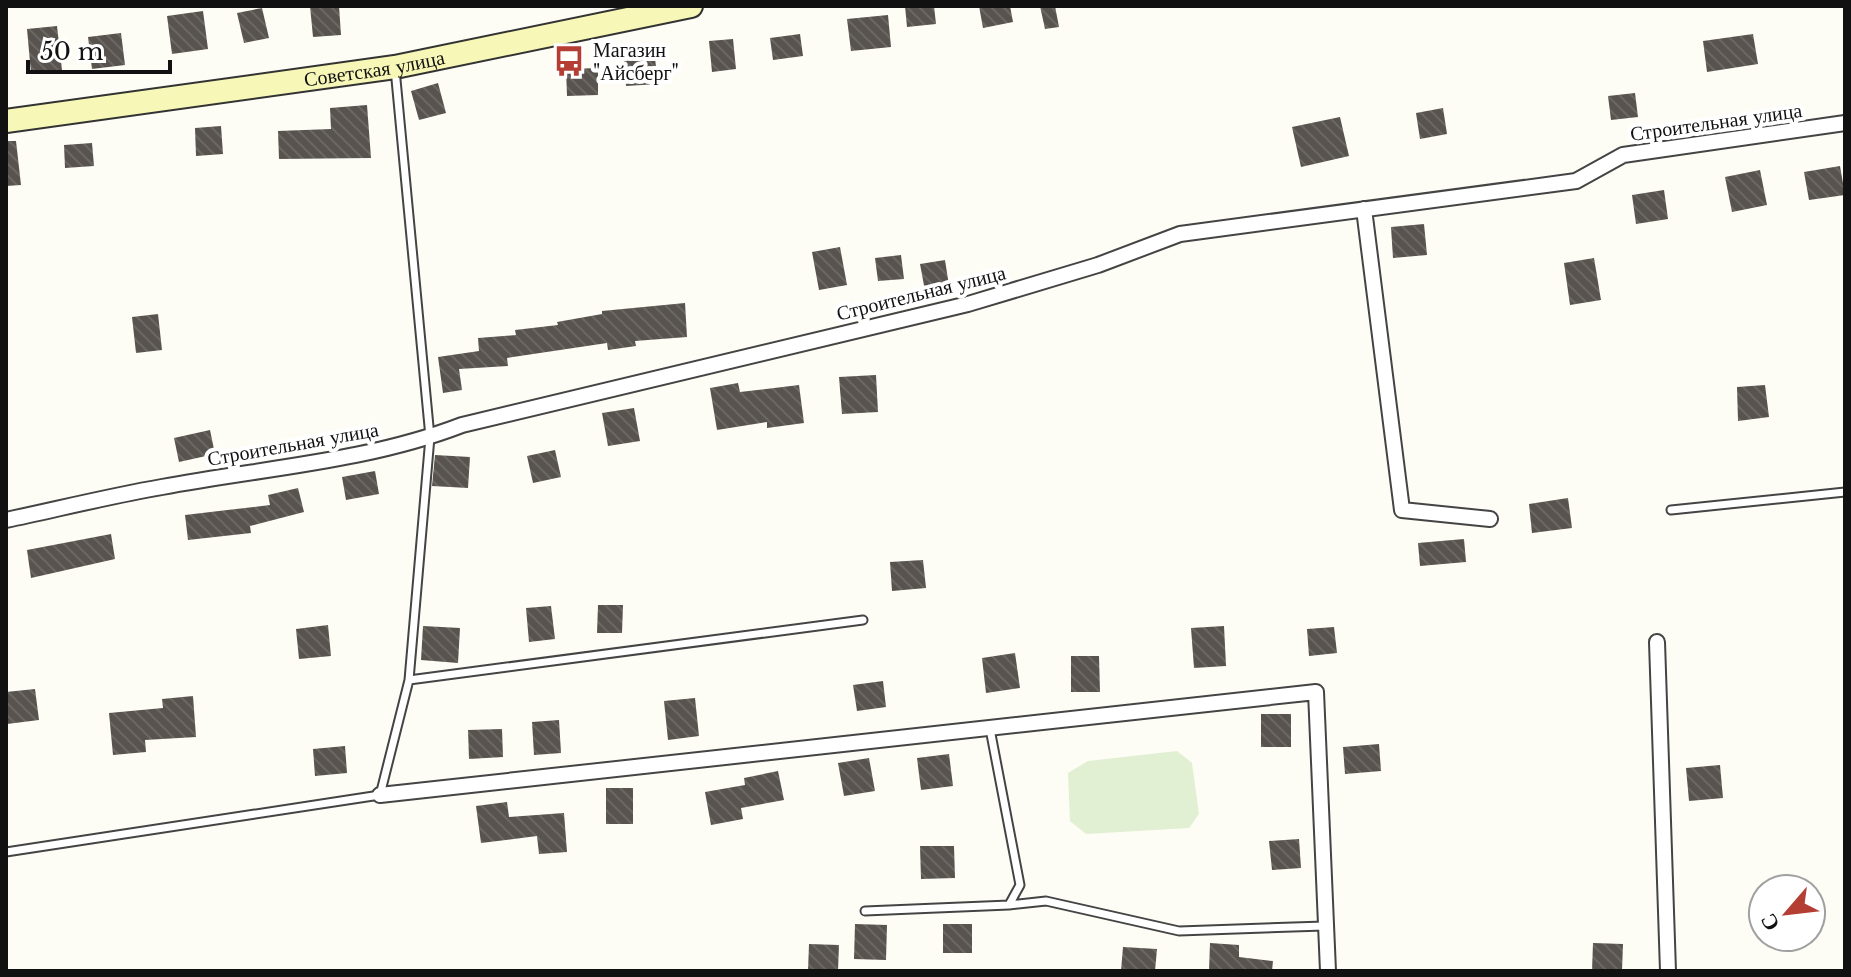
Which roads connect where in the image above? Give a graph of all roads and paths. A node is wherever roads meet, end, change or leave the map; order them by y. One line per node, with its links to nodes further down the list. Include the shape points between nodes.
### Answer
1 (691, 6): 2 (main road, Советская улица)
2 (395, 67): 3 (main road, Советская улица); 6 (lane)
3 (6, 121)
4 (1845, 123): 5 (street, Строительная улица, via 1623,155 1576,181)
5 (1364, 209): 6 (street, Строительная улица, via 1180,234 968,304); 9 (street, via 1402,510)
6 (430, 437): 10 (street, Строительная улица); 13 (lane)
7 (1845, 492): 8 (lane)
8 (1671, 510)
9 (1490, 519)
10 (6, 520)
11 (863, 620): 13 (lane)
12 (1657, 642): 21 (street)
13 (409, 680): 15 (lane)
14 (990, 729): 15 (street); 17 (lane, via 1020,885); 19 (street, via 1316,692)
15 (380, 795): 16 (lane)
16 (6, 852)
17 (1009, 905): 18 (lane); 19 (lane, via 1046,901 1179,931)
18 (865, 911)
19 (1324, 926): 20 (street)
20 (1328, 971)
21 (1668, 971)

